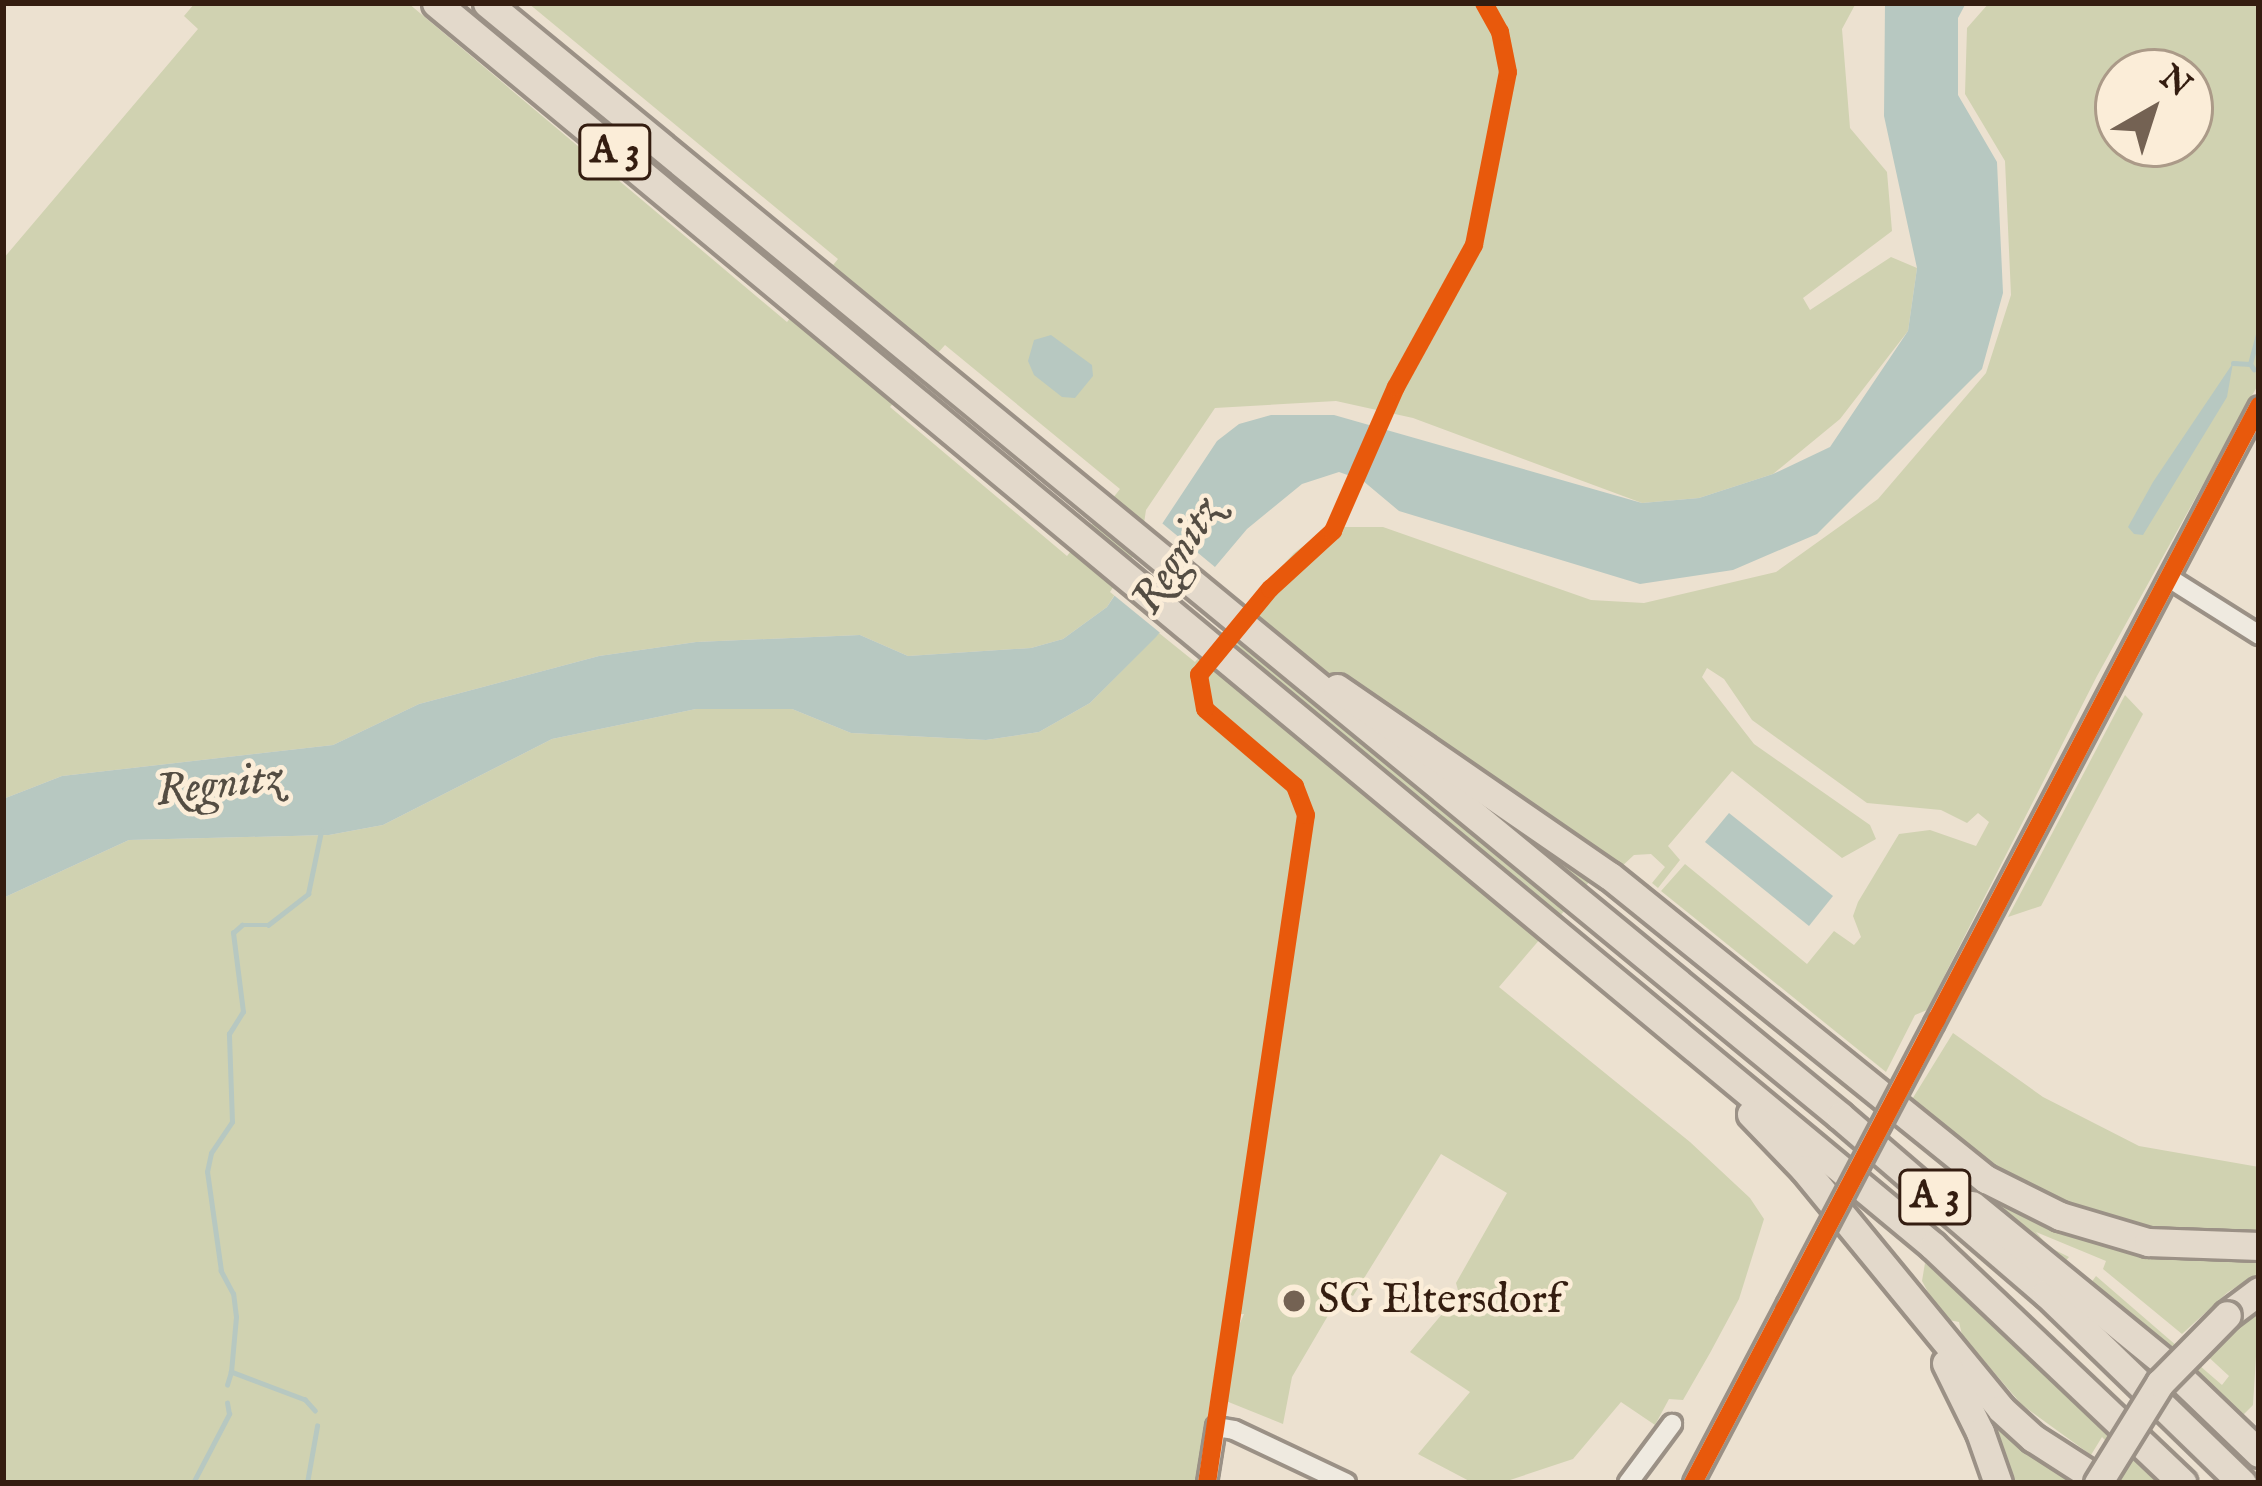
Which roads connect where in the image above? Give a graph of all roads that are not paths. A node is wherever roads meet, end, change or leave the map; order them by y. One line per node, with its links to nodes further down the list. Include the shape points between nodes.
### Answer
1 (436, 3): 9 (highway, A 3)
2 (487, 3): 6 (highway, A 3)
3 (2259, 406): 4 (street)
4 (2169, 578): 5 (street); 18 (street, bridge)
5 (2259, 635)
6 (1264, 646): 7 (highway, A 3); 7 (highway, via 1325,682)
7 (1487, 809): 8 (highway, A 3); 10 (highway, A 3, via 1636,897 1938,1145 2026,1202 2148,1243)
8 (1615, 925): 14 (highway, via 1781,1044 2165,1363); 22 (highway, A 3, via 2046,1293)
9 (1596, 967): 11 (highway, via 1804,1169); 21 (highway, A 3, via 1933,1246)
10 (2259, 1246)
11 (1898, 1289): 19 (highway, via 1954,1378); 20 (highway, via 2001,1409)
12 (2259, 1291): 20 (highway, bridge, via 2160,1383)
13 (1672, 1424): 17 (street)
14 (2259, 1453)
15 (1207, 1483): 16 (street, via 1216,1427)
16 (1346, 1483)
17 (1628, 1483)
18 (1694, 1483)
19 (1998, 1483)
20 (2101, 1483)
21 (2183, 1483)
22 (2242, 1483)

